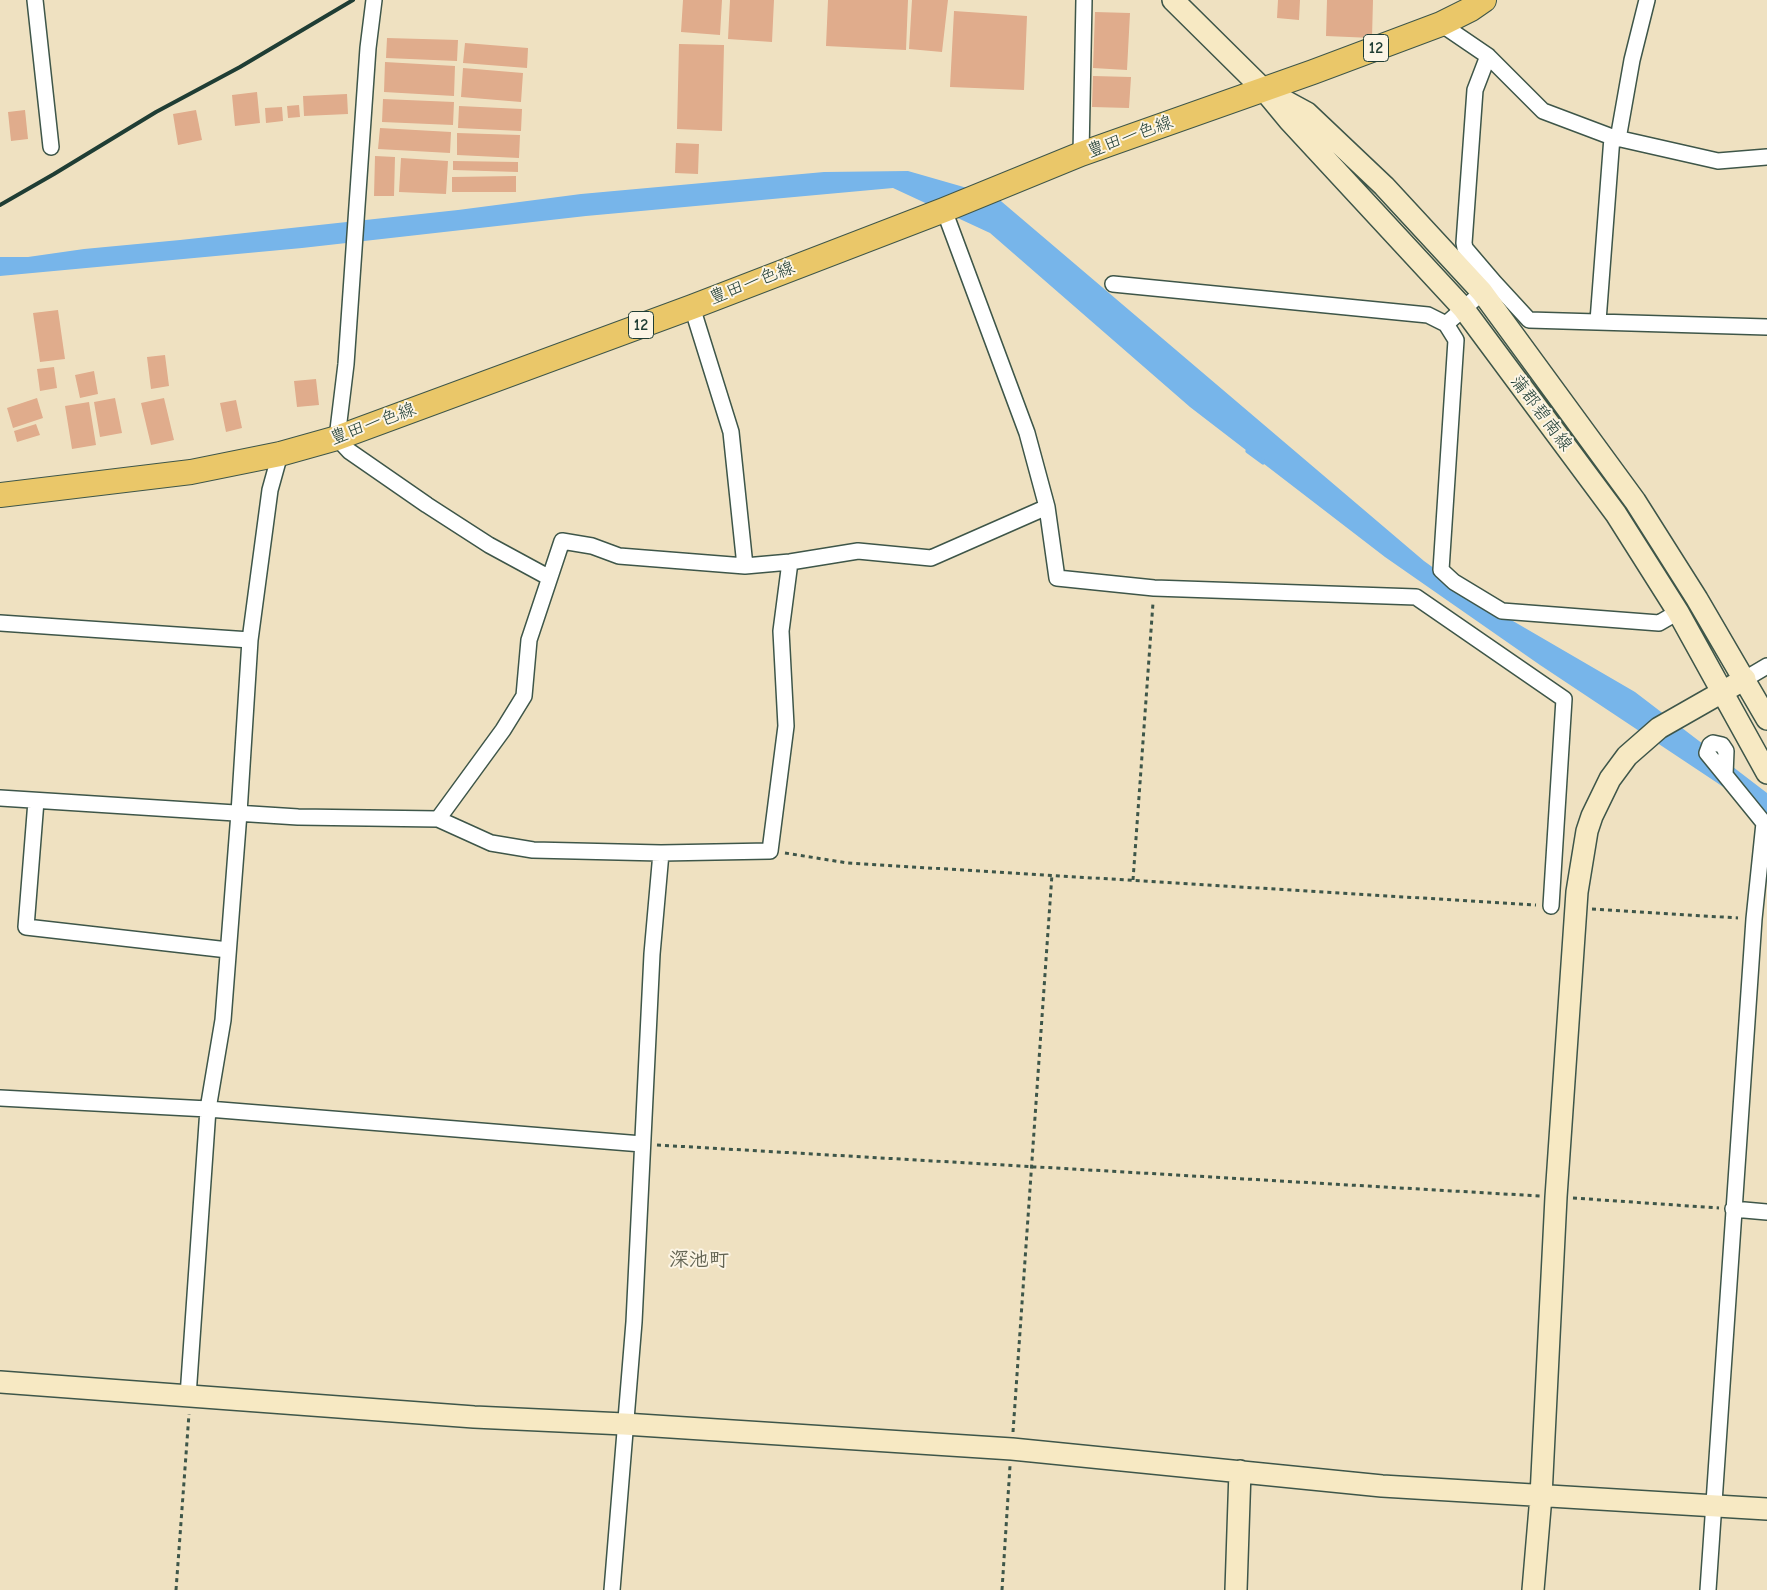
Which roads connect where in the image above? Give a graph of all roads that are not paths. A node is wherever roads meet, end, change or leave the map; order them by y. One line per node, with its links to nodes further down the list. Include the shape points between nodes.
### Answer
1 (35, 0): 11 (street)
2 (375, 0): 22 (street, via 368,48 346,364)
3 (1084, 0): 12 (street)
4 (1173, 0): 9 (street, 蒲郡碧南線)
5 (1484, 0): 7 (main road, 豊田一色線 / 12)
6 (1647, 0): 10 (street)
7 (1441, 24): 8 (street); 9 (main road, 豊田一色線 / 12)
8 (1488, 56): 10 (street, via 1543,111); 16 (street, via 1475,90 1464,243)
9 (1265, 91): 12 (main road, 豊田一色線 / 12); 16 (street, 蒲郡碧南線, via 1307,112); 18 (street, 蒲郡碧南線)
10 (1615, 138): 13 (street, via 1718,161); 19 (street)
11 (51, 147)
12 (1081, 154): 14 (main road, 豊田一色線 / 12)
13 (1767, 157)
14 (944, 210): 17 (main road, 豊田一色線 / 12); 25 (street, via 1027,433)
15 (1113, 284): 20 (street, via 1428,315)
16 (1488, 287): 18 (street); 19 (street, via 1529,320); 33 (street, 蒲郡碧南線, via 1635,501)
17 (692, 307): 22 (main road, 豊田一色線 / 12); 27 (street, via 731,432)
18 (1463, 308): 20 (street); 29 (street, 蒲郡碧南線, via 1616,514)
19 (1598, 321): 21 (street)
20 (1446, 324): 29 (street, via 1456,340 1441,570 1454,582 1502,611 1658,622)
21 (1767, 327)
22 (337, 438): 23 (main road, 豊田一色線 / 12); 28 (street, via 349,451 427,505 489,545)
23 (280, 454): 24 (main road, 豊田一色線 / 12, via 191,472); 31 (street, via 270,490)
24 (0, 495)
25 (1047, 507): 26 (street, via 931,558 858,551); 43 (street, via 1057,578 1154,588 1416,597 1564,699)
26 (790, 562): 27 (street); 42 (street, via 781,632 786,726 770,851)
27 (745, 566): 28 (street, via 619,556 562,540)
28 (548, 577): 41 (street, via 529,640 524,696)
29 (1678, 612): 34 (street, 蒲郡碧南線)
30 (0, 623): 31 (street)
31 (250, 640): 40 (street)
32 (1767, 666): 33 (street)
33 (1745, 679): 34 (street); 35 (street, 蒲郡碧南線)
34 (1722, 691): 36 (street, 蒲郡碧南線); 55 (street, via 1659,728 1627,756 1610,779 1587,831 1577,892 1556,1197)
35 (1767, 719)
36 (1767, 773)
37 (1725, 775): 44 (street, via 1764,822)
38 (0, 798): 39 (street)
39 (36, 800): 40 (street); 45 (street, via 26,927)
40 (239, 813): 41 (street); 45 (street)
41 (438, 819): 42 (street, via 491,843 533,850)
42 (661, 853): 48 (street)
43 (1551, 906)
44 (1760, 920): 49 (street)
45 (228, 950): 47 (street, via 223,1020)
46 (0, 1098): 47 (street)
47 (208, 1109): 48 (street); 52 (street)
48 (642, 1144): 53 (street, via 634,1322)
49 (1733, 1209): 50 (street); 56 (street)
50 (1767, 1212)
51 (0, 1382): 52 (street)
52 (188, 1396): 53 (street, via 474,1417)
53 (624, 1424): 54 (street, via 1012,1449); 58 (street)
54 (1240, 1471): 55 (street, via 1382,1486); 59 (street)
55 (1541, 1496): 56 (street); 60 (street)
56 (1714, 1506): 57 (street); 61 (street)
57 (1767, 1509)
58 (612, 1590)
59 (1236, 1590)
60 (1533, 1590)
61 (1708, 1590)

